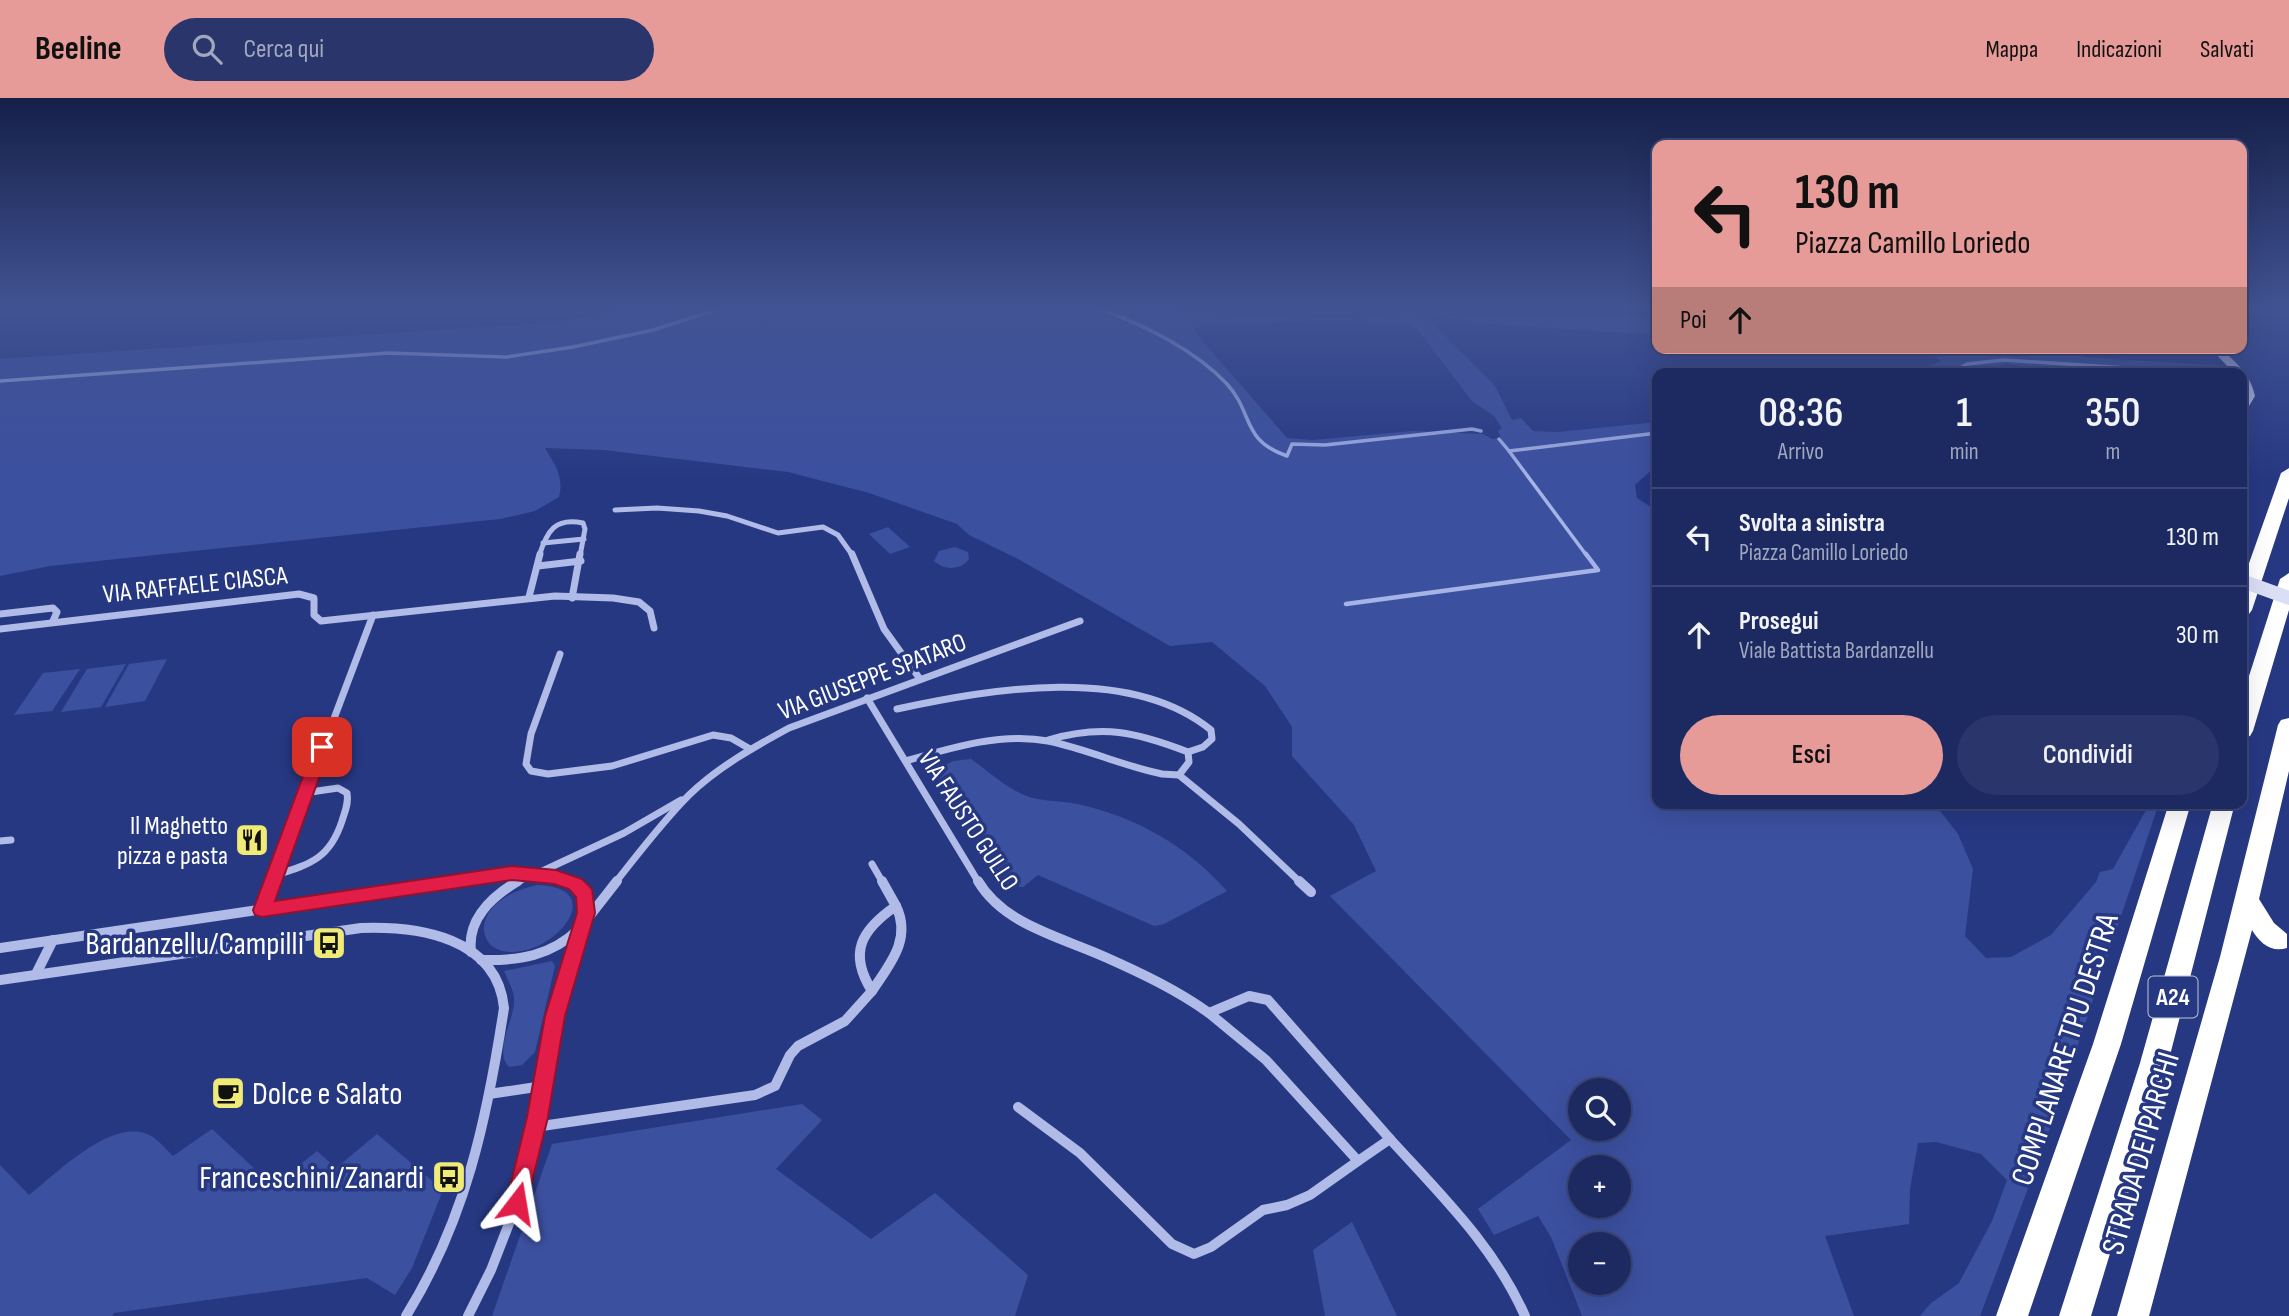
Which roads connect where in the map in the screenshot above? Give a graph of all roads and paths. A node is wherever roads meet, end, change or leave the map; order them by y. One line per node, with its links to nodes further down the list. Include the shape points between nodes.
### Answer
1 (2247, 383): 2 (street)
2 (2247, 401)
3 (2289, 473): 11 (highway)
4 (615, 510): 22 (street, via 691,510 781,533 819,525 831,529 848,546 880,622)
5 (584, 539): 6 (street); 6 (street, via 584,524 572,520 551,528); 7 (street)
6 (544, 543): 8 (street)
7 (581, 561): 8 (street); 14 (street)
8 (538, 566): 12 (street)
9 (2289, 579): 25 (highway)
10 (2247, 583): 13 (street, bridge)
11 (2247, 595)
12 (529, 597): 14 (street); 16 (street)
13 (2289, 597)
14 (572, 598): 19 (street, via 641,603 651,613)
15 (0, 614): 17 (street, via 53,608 57,612)
16 (373, 615): 17 (street, VIA RAFFAELE CIASCA, via 321,621 314,615 314,598 299,594); 32 (street)
17 (53, 621): 20 (street, VIA RAFFAELE CIASCA)
18 (1080, 621): 22 (street, VIA GIUSEPPE SPATARO)
19 (654, 628)
20 (0, 629)
21 (560, 654): 28 (street, via 531,734 526,764 531,771 548,774 612,766 713,735 726,736)
22 (920, 679): 23 (street, VIA GIUSEPPE SPATARO)
23 (867, 698): 28 (street, VIA GIUSEPPE SPATARO, via 800,722); 30 (street, VIA FAUSTO GULLO)
24 (897, 709): 29 (street, via 1014,690 1123,694 1181,708 1201,719 1212,730 1212,739)
25 (2247, 715)
26 (2289, 725): 42 (highway, STRADA DEI PARCHI / A24)
27 (1048, 740): 29 (street, via 1108,728); 30 (street, via 981,744); 31 (street, via 1157,773)
28 (750, 749): 33 (street, VIA GIUSEPPE SPATARO)
29 (1188, 752): 31 (street, via 1189,762)
30 (906, 761): 55 (street, VIA FAUSTO GULLO, via 996,905 1152,979)
31 (1179, 775): 41 (street)
32 (304, 793): 39 (street); 39 (street, via 334,789 347,793 336,841 312,862)
33 (690, 794): 40 (street, VIA GIUSEPPE SPATARO, via 624,833); 45 (street, VIA GIUSEPPE SPATARO)
34 (2178, 809): 65 (highway, COMPLANARE TPU DESTRA, via 2107,1044)
35 (2222, 809): 66 (highway, STRADA DEI PARCHI / A24, via 2168,1013)
36 (11, 840): 37 (street)
37 (0, 841)
38 (872, 864): 43 (street)
39 (276, 875): 44 (street)
40 (534, 875): 44 (street, via 502,874); 45 (street, via 562,879 581,889 586,907); 49 (street, via 497,896 478,915 470,933)
41 (1311, 892)
42 (2247, 900): 47 (highway, via 2265,930); 50 (highway, STRADA DEI PARCHI / A24)
43 (895, 906): 54 (street, via 904,924 904,937); 54 (street, via 875,923 859,953 859,965)
44 (262, 910): 46 (street)
45 (581, 927): 51 (street, via 536,957); 56 (street, via 555,1016)
46 (53, 940): 48 (street); 52 (street)
47 (2283, 944): 50 (highway, via 2260,940)
48 (0, 948)
49 (471, 952): 51 (street); 52 (street, via 435,933 361,928)
50 (2233, 957): 67 (highway, STRADA DEI PARCHI / A24)
51 (481, 960): 57 (street, via 498,980 505,1002)
52 (36, 974): 53 (street)
53 (0, 980)
54 (872, 991): 59 (street, via 845,1021 798,1046 775,1086 755,1095)
55 (1209, 1013): 60 (street, via 1249,996 1268,1000); 61 (street, VIA FAUSTO GULLO, via 1270,1065)
56 (543, 1086): 57 (street); 59 (street)
57 (489, 1094): 62 (street, via 457,1217)
58 (1018, 1107): 61 (street, via 1080,1153 1172,1244 1194,1254 1263,1210 1310,1195)
59 (535, 1126): 63 (street, via 514,1213)
60 (1391, 1139): 61 (street); 64 (street, via 1483,1243 1511,1283)
61 (1359, 1161)
62 (406, 1316)
63 (468, 1316)
64 (1525, 1316)
65 (2012, 1316)
66 (2075, 1316)
67 (2133, 1316)

